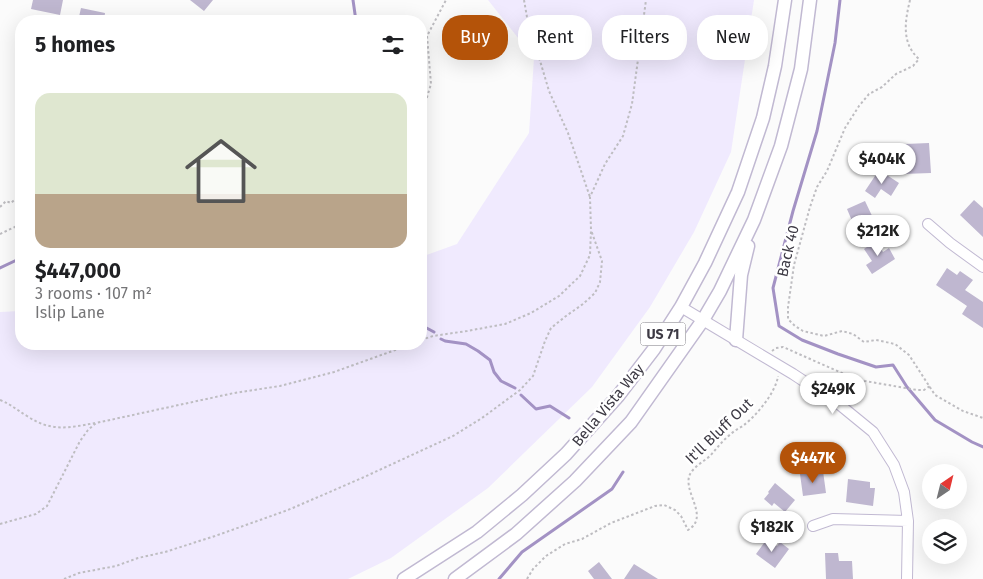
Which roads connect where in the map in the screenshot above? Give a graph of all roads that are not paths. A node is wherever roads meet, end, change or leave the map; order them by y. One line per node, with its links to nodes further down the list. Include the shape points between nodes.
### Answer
1 (785, 0): 6 (main road, Bella Vista Way / US 71, via 763,118 738,192)
2 (810, 0): 3 (main road, Bella Vista Way / US 71, via 801,69 781,146)
3 (754, 220): 7 (main road, Bella Vista Way / US 71); 8 (main road, via 741,275)
4 (928, 224): 5 (street)
5 (983, 267)
6 (681, 307): 7 (street); 11 (main road, Bella Vista Way / US 71, via 618,396 566,454 477,532)
7 (703, 320): 8 (street); 12 (main road, Bella Vista Way / US 71, via 631,422 582,474 516,534)
8 (736, 340): 9 (street, via 840,405 873,432 894,465 904,492)
9 (908, 521): 10 (street, via 833,519); 13 (street)
10 (813, 526)
11 (404, 579)
12 (455, 579)
13 (907, 579)

